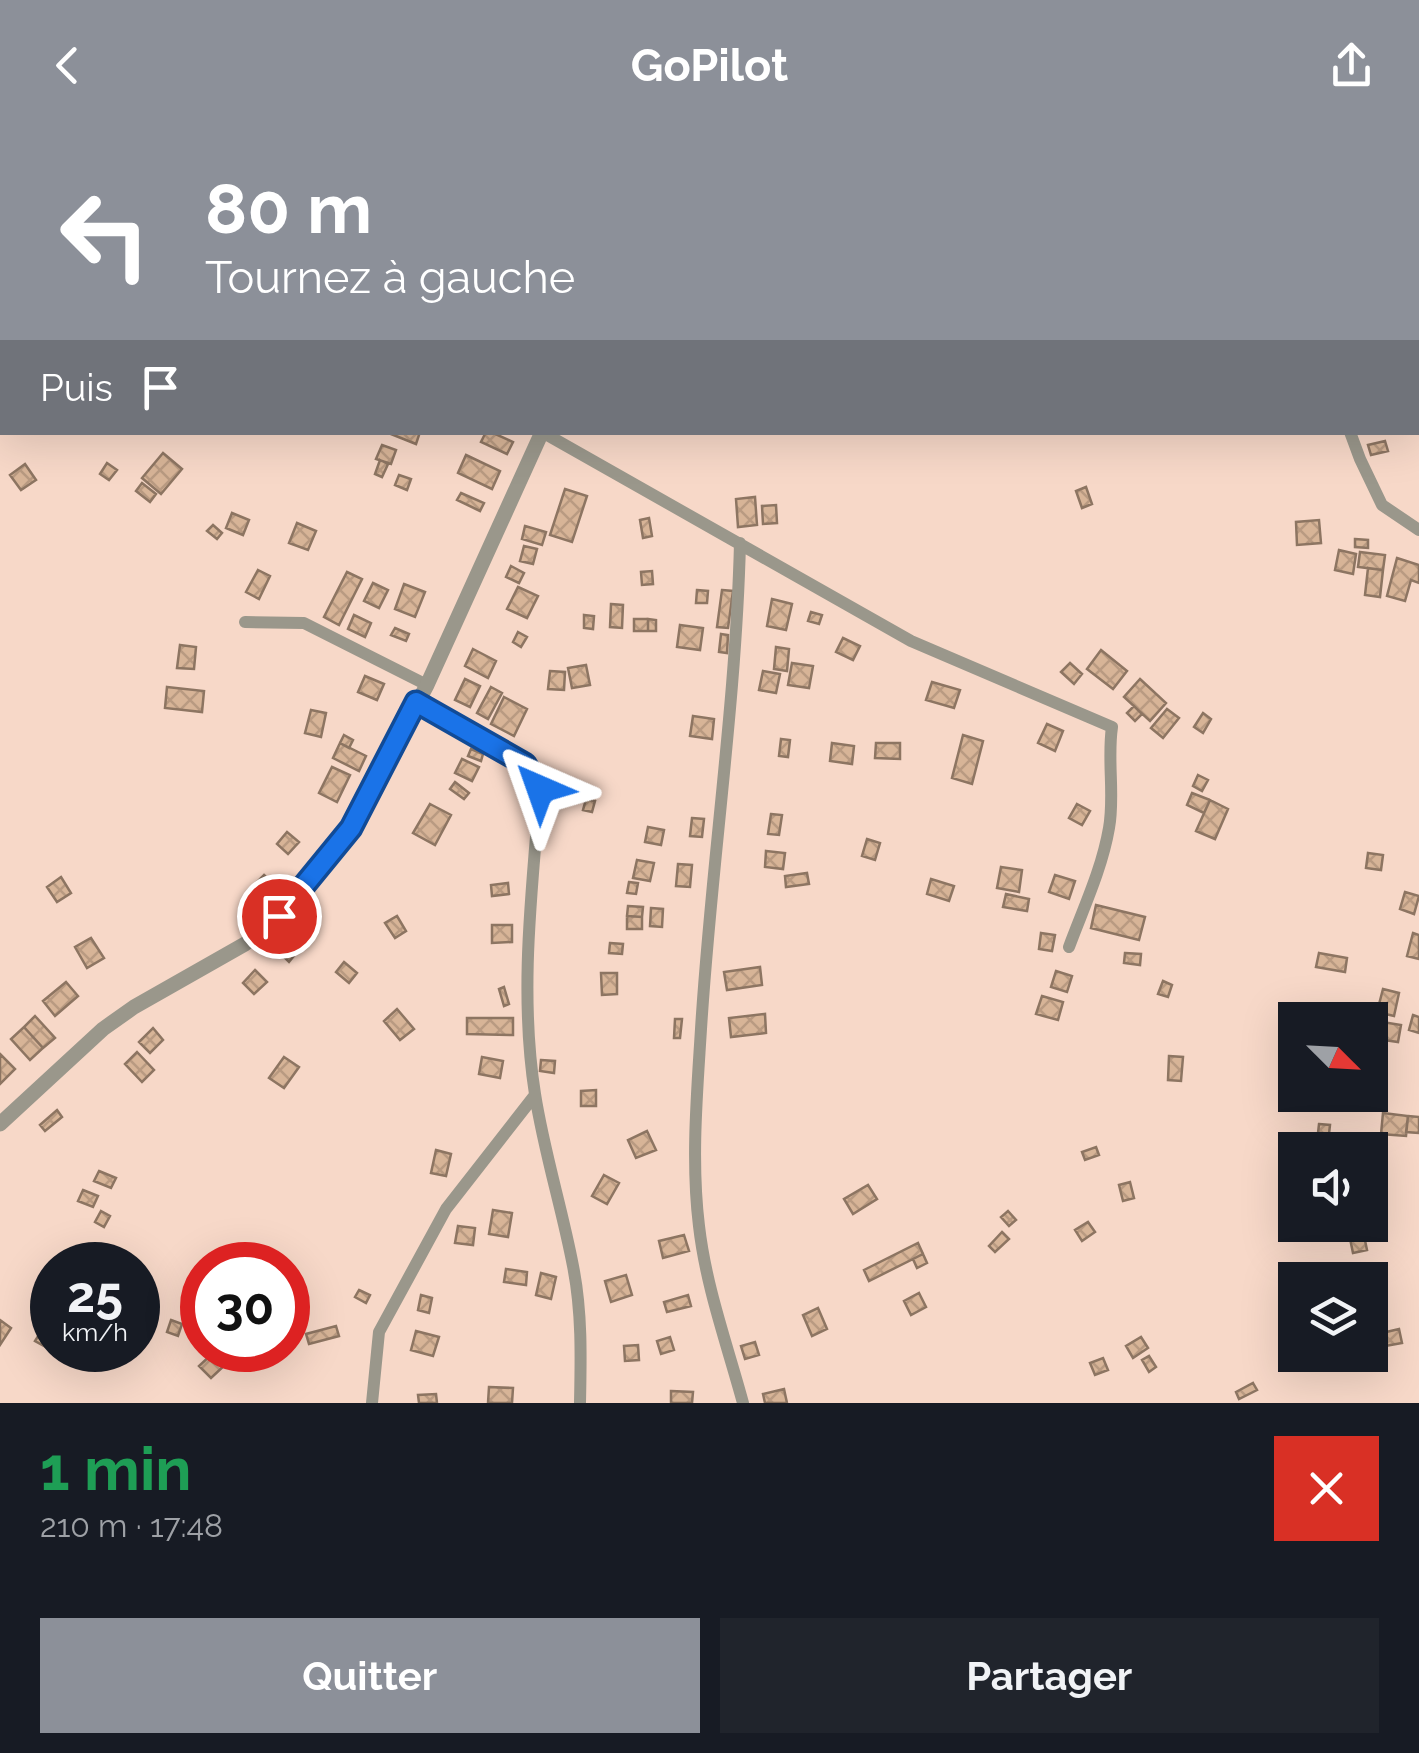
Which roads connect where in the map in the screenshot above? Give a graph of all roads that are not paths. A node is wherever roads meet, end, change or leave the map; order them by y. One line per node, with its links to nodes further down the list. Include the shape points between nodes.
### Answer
1 (541, 435): 7 (street)
2 (547, 435): 5 (street)
3 (1351, 435): 4 (street, via 1382,505)
4 (1419, 530)
5 (740, 543): 9 (street, via 912,640 1112,727 1110,824); 14 (street, via 695,1131 698,1226 714,1309)
6 (245, 622): 7 (street, via 304,624)
7 (427, 685): 8 (street)
8 (416, 702): 10 (street, via 525,764 540,789 526,963); 11 (street, via 351,828 279,916 103,1029)
9 (1069, 947)
10 (536, 1095): 12 (street, via 446,1210 389,1315 380,1332); 13 (street, via 574,1268)
11 (0, 1124)
12 (372, 1403)
13 (580, 1403)
14 (744, 1403)

